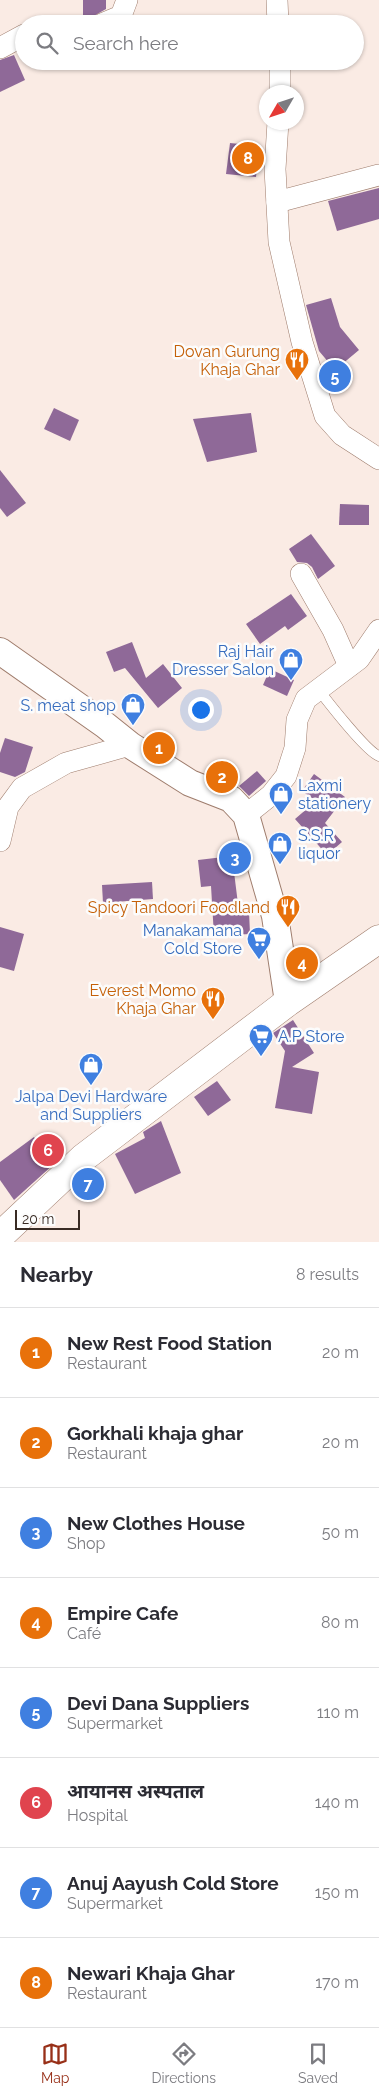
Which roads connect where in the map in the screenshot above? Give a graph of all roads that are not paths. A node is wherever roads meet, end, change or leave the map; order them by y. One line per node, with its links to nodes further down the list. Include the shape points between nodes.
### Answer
1 (127, 0): 3 (street)
2 (277, 0): 4 (street)
3 (121, 15)
4 (278, 15)
5 (15, 40): 6 (street)
6 (0, 48)
7 (280, 70): 8 (street)
8 (280, 85)
9 (277, 130): 11 (street)
10 (379, 175): 11 (street)
11 (277, 202): 12 (street, via 282,252 302,342 325,416 342,435)
12 (379, 460)
13 (301, 574): 16 (street)
14 (379, 630): 16 (street, via 359,658)
15 (0, 651): 18 (street)
16 (349, 666): 17 (street)
17 (318, 689): 19 (lane); 20 (street, via 306,699 297,720 295,748 286,776 272,795)
18 (130, 745): 20 (street, via 190,783 231,799); 21 (street, via 66,763 22,788 8,807)
19 (379, 756)
20 (246, 815): 23 (street, via 275,916)
21 (0, 841)
22 (379, 939): 23 (main road)
23 (288, 1002): 24 (main road, via 83,1158)
24 (0, 1236)

